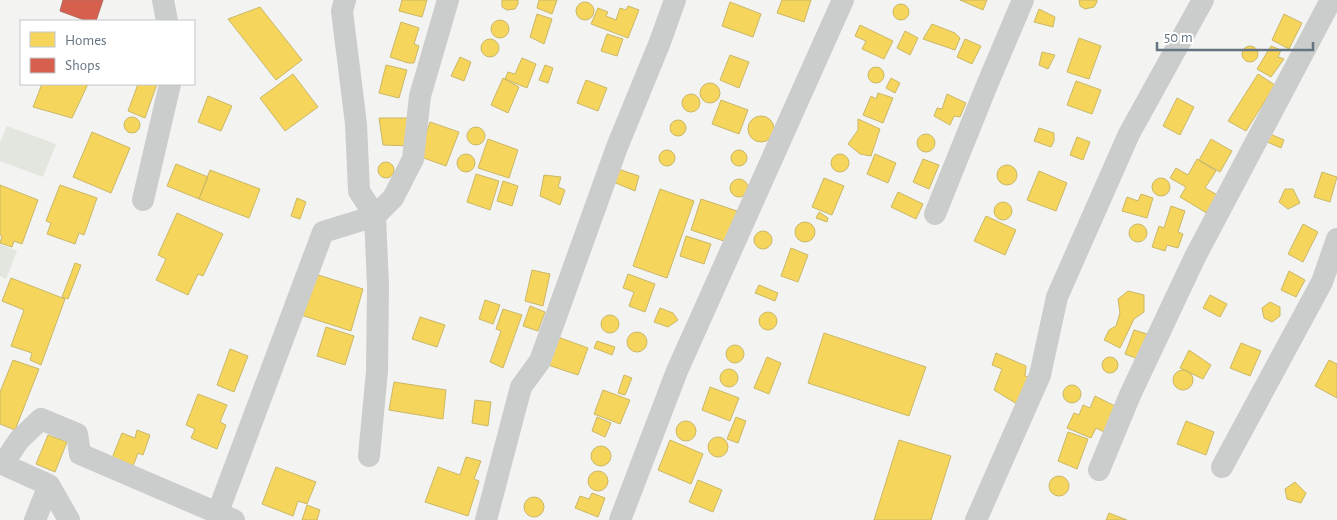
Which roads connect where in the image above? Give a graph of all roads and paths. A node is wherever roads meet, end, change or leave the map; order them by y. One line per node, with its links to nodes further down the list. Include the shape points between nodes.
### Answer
1 (163, 0): 9 (street)
2 (345, 0): 13 (street, via 342,11 356,124 358,191)
3 (448, 0): 13 (street, via 420,96 413,159 392,198)
4 (675, 0): 23 (street, via 540,361 520,387)
5 (843, 0): 24 (street, via 677,371)
6 (1024, 0): 12 (street)
7 (1202, 0): 25 (street, via 1129,134 1057,297 1040,374)
8 (1331, 0): 18 (street, via 1195,256)
9 (167, 20)
10 (170, 85): 11 (street)
11 (143, 200)
12 (935, 214)
13 (375, 216): 15 (street, via 377,371); 20 (street, via 322,232)
14 (1337, 239): 17 (street, via 1322,282)
15 (370, 456)
16 (2, 464): 19 (street); 20 (street, via 19,440 41,419 77,434 80,454)
17 (1222, 467)
18 (1099, 470)
19 (49, 485): 21 (street); 22 (street)
20 (226, 516)
21 (35, 520)
22 (69, 520)
23 (486, 520)
24 (620, 520)
25 (976, 520)

